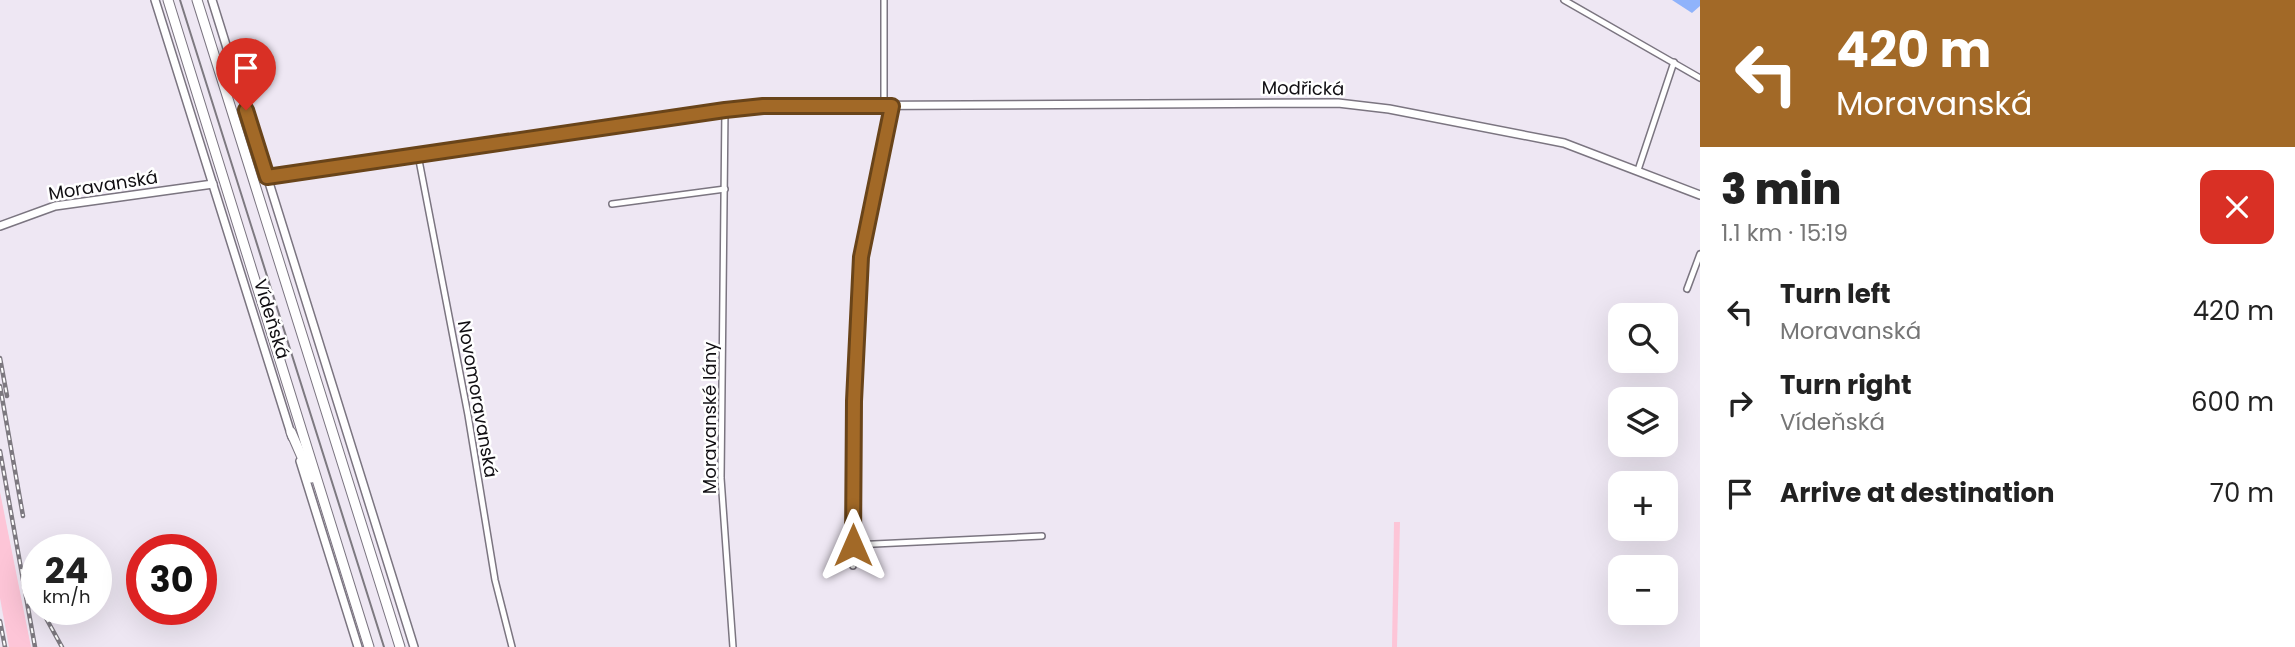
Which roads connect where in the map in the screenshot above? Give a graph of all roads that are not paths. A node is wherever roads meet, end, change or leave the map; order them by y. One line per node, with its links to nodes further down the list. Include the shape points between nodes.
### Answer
1 (155, 0): 14 (street, Vídeňská)
2 (168, 0): 25 (highway, Vídeňská)
3 (197, 0): 28 (highway, Vídeňská)
4 (212, 0): 13 (street)
5 (884, 0): 9 (street)
6 (1564, 0): 7 (street)
7 (1674, 62): 8 (street); 12 (street)
8 (1700, 78)
9 (888, 106): 10 (street); 12 (street, Modřická, via 1338,103 1389,108 1564,144); 23 (street, via 861,257)
10 (725, 110): 11 (street); 15 (street, Moravanské lány)
11 (418, 155): 13 (street); 30 (street, Novomoravanská, via 495,580)
12 (1638, 170): 16 (street, Modřická)
13 (267, 177): 29 (street)
14 (213, 184): 18 (street, Moravanská, via 55,206); 21 (street, Vídeňská)
15 (724, 190): 17 (street); 31 (street, Moravanské lány, via 721,478)
16 (1700, 195)
17 (612, 204)
18 (0, 226)
19 (1700, 254): 20 (street)
20 (1687, 289)
21 (291, 432): 25 (highway); 26 (street, Vídeňská)
22 (1042, 537): 23 (street)
23 (853, 545): 24 (street)
24 (853, 566)
25 (345, 572): 27 (highway, Vídeňská)
26 (358, 647)
27 (369, 647)
28 (400, 647)
29 (414, 647)
30 (512, 647)
31 (733, 647)

